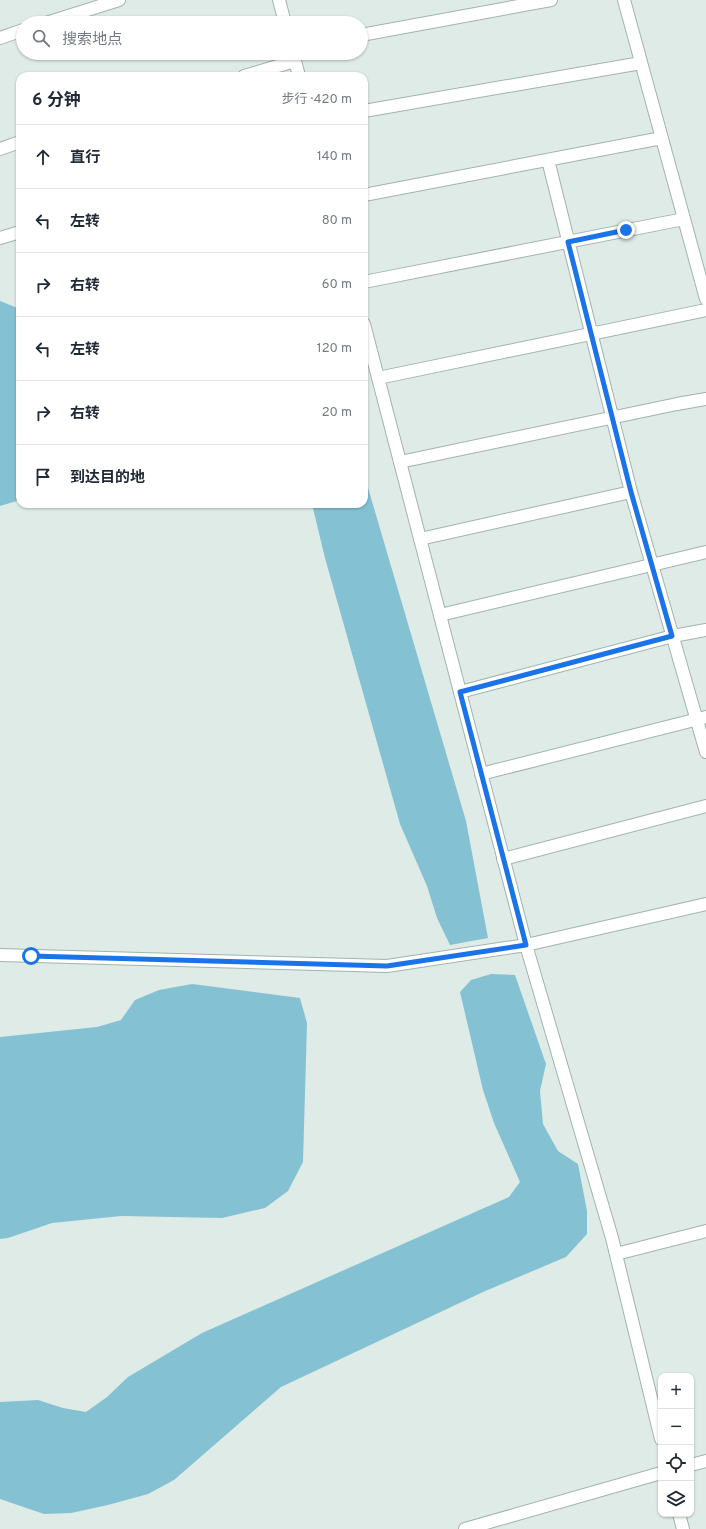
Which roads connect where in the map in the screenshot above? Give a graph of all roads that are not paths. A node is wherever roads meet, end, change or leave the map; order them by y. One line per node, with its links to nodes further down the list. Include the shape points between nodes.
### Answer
1 (119, 0): 5 (street)
2 (279, 0): 6 (street)
3 (552, 0): 8 (street)
4 (624, 0): 12 (street)
5 (68, 16)
6 (283, 16)
7 (16, 32): 9 (street)
8 (368, 34)
9 (0, 38)
10 (286, 60): 13 (street)
11 (295, 60): 14 (street)
12 (641, 63): 15 (street); 16 (street)
13 (255, 72)
14 (298, 72)
15 (368, 110)
16 (662, 138): 19 (street); 21 (street)
17 (16, 143): 18 (street)
18 (0, 149)
19 (548, 160): 20 (street); 24 (street)
20 (368, 195)
21 (684, 219): 24 (street); 26 (street)
22 (16, 233): 23 (street)
23 (0, 238)
24 (568, 242): 25 (street); 28 (street)
25 (368, 281)
26 (706, 299)
27 (706, 310): 28 (street)
28 (591, 334): 30 (street); 32 (street)
29 (368, 339): 30 (street)
30 (378, 378): 33 (street)
31 (706, 399): 32 (street)
32 (612, 417): 33 (street); 34 (street)
33 (400, 462): 35 (street)
34 (631, 492): 35 (street); 37 (street)
35 (420, 539): 38 (street)
36 (706, 552): 37 (street)
37 (652, 565): 38 (street); 40 (street)
38 (440, 615): 41 (street)
39 (706, 630): 40 (street)
40 (672, 636): 41 (street); 42 (street)
41 (460, 692): 44 (street)
42 (701, 718): 43 (street); 44 (street)
43 (706, 752)
44 (481, 774): 46 (street)
45 (706, 806): 46 (street)
46 (504, 858): 48 (street)
47 (706, 904): 48 (street)
48 (526, 945): 49 (street, via 387,966); 51 (street)
49 (0, 955)
50 (706, 1231): 51 (street)
51 (616, 1254): 52 (street)
52 (658, 1427)
53 (706, 1461): 54 (street)
54 (694, 1464)
55 (658, 1474): 57 (street)
56 (680, 1517): 58 (street)
57 (465, 1529)
58 (683, 1529)

